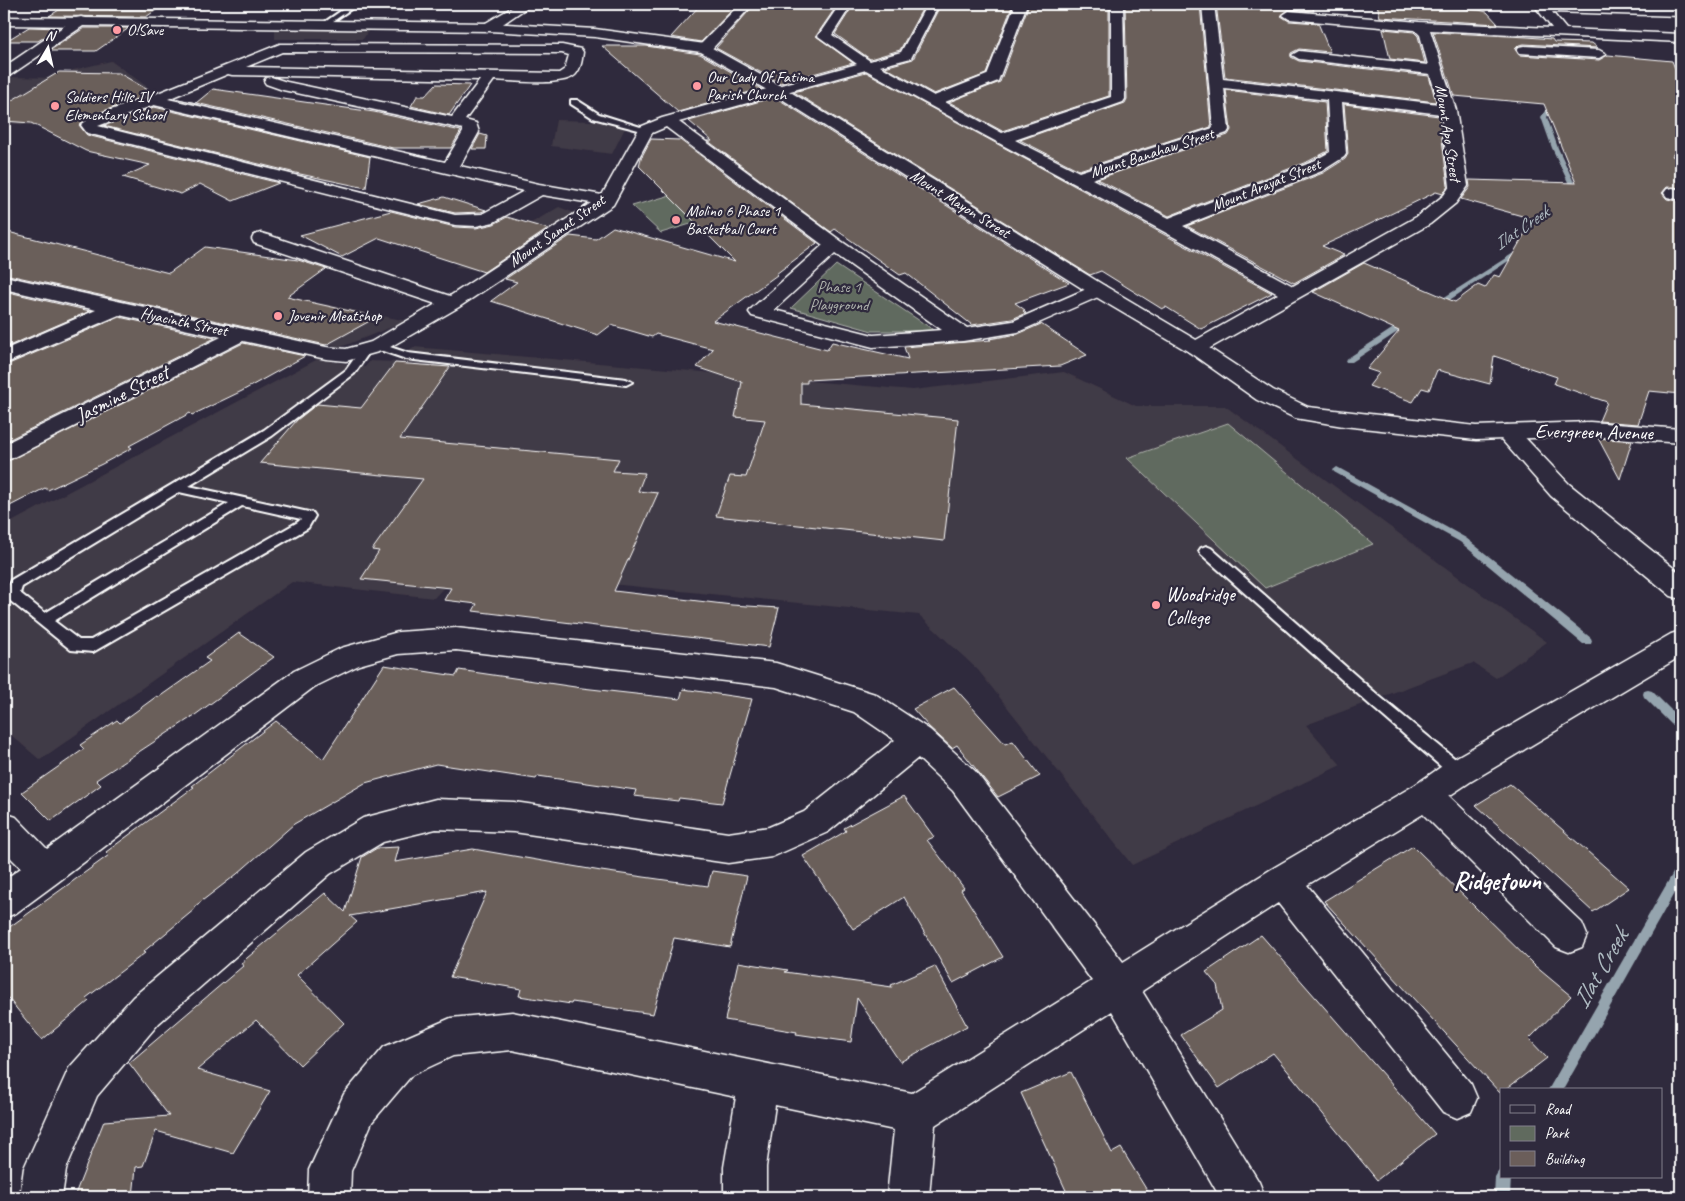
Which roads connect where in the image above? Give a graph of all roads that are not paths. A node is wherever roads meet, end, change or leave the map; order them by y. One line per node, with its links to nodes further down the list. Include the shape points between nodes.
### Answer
1 (355, 4): 13 (lane)
2 (526, 4): 15 (street)
3 (747, 4): 20 (street)
4 (846, 4): 26 (street, via 825,36)
5 (933, 4): 26 (street, via 906,55)
6 (1021, 4): 37 (street, via 993,78)
7 (1117, 4): 44 (street, via 1118,100)
8 (1208, 4): 33 (street, Mount Banahaw Street)
9 (1681, 12): 16 (street, via 1544,8)
10 (1289, 15): 14 (street)
11 (4, 21): 12 (street)
12 (81, 21): 13 (street); 25 (street)
13 (324, 25): 15 (street)
14 (1419, 26): 16 (street); 18 (street, Mount Apo Street, via 1426,34)
15 (489, 27): 20 (street, via 595,33)
16 (1563, 33): 17 (street)
17 (1681, 38)
18 (1428, 44): 19 (street); 28 (street, Mount Apo Street)
19 (1447, 45)
20 (706, 48): 34 (street, Mount Mayon Street)
21 (1513, 49): 22 (street)
22 (1599, 54)
23 (1299, 55): 28 (street)
24 (4, 59): 25 (street)
25 (24, 59): 30 (street)
26 (869, 66): 34 (street); 37 (street)
27 (225, 70): 29 (street); 32 (street, via 280,48 562,49 576,52 569,75); 36 (street)
28 (1437, 70): 40 (street, Mount Apo Street)
29 (269, 71): 31 (street); 39 (street, via 270,80 282,86)
30 (4, 73)
31 (421, 75): 32 (street); 39 (street)
32 (490, 76): 42 (street)
33 (1216, 83): 35 (street); 46 (street, Mount Banahaw Street, via 1221,130)
34 (779, 91): 41 (street); 53 (street, Mount Mayon Street)
35 (1334, 97): 40 (street); 49 (street, Mount Arayat Street, via 1338,154 1316,167)
36 (153, 100): 45 (street); 47 (street, via 89,125 93,130 455,220 488,218)
37 (934, 101): 44 (street)
38 (574, 102): 43 (lane, via 596,116)
39 (395, 108): 42 (street)
40 (1448, 110): 54 (street, Mount Apo Street, via 1459,186 1450,199 1424,220)
41 (668, 121): 43 (street); 51 (street)
42 (456, 122): 45 (street, via 470,126 471,132)
43 (646, 130): 48 (street, Mount Samat Street)
44 (1001, 139): 46 (street)
45 (451, 167): 47 (street)
46 (1076, 178): 49 (street)
47 (539, 189): 48 (street)
48 (607, 200): 55 (street, Mount Samat Street)
49 (1168, 225): 54 (street)
50 (261, 239): 55 (street)
51 (834, 245): 58 (street); 58 (street, via 759,312 873,341)
52 (6, 285): 56 (street, Hyacinth Street)
53 (1098, 290): 58 (street, via 1018,326); 59 (street, Mount Mayon Street)
54 (1292, 292): 59 (street, Mount Apo Street)
55 (452, 303): 60 (street, Mount Samat Street)
56 (117, 308): 57 (street, Hyacinth Street); 61 (street)
57 (240, 334): 60 (street, Hyacinth Street, via 326,353 346,355); 66 (street, Jasmine Street)
58 (962, 336)
59 (1196, 348): 63 (street, Mount Mayon Street)
60 (372, 349): 62 (lane, via 406,356); 67 (lane, via 350,372 268,433)
61 (4, 358)
62 (626, 382)
63 (1265, 395): 64 (street, Evergreen Avenue, via 1303,413 1476,433)
64 (1507, 432): 65 (street, Evergreen Avenue, via 1590,429); 70 (street, via 1560,490)
65 (1681, 436)
66 (4, 453)
67 (180, 488): 68 (lane); 71 (lane, via 16,584 13,595)
68 (241, 501): 71 (lane); 71 (lane, via 309,516 303,525 92,646 76,646)
69 (1206, 551): 74 (lane)
70 (1681, 589)
71 (44, 620)
72 (1681, 642): 74 (street)
73 (919, 739): 77 (street, via 864,704 776,675 456,639 398,643 351,656 304,679); 81 (street, via 964,781); 85 (street, via 816,822 772,842 728,848 514,817 436,814 375,829 318,862 146,1010 83,1082 45,1168)
74 (1459, 772): 75 (street)
75 (1426, 796): 78 (street); 80 (street)
76 (4, 828): 77 (street)
77 (46, 871): 79 (street)
78 (1282, 881): 81 (street); 83 (street)
79 (4, 901)
80 (1570, 935)
81 (1118, 986): 84 (street); 89 (street)
82 (758, 1081): 84 (street); 86 (street, via 512,1030 451,1037 398,1061 358,1108 330,1170); 87 (street, via 745,1167)
83 (1457, 1098)
84 (916, 1114): 88 (street)
85 (41, 1197)
86 (329, 1197)
87 (745, 1197)
88 (908, 1197)
89 (1244, 1197)

